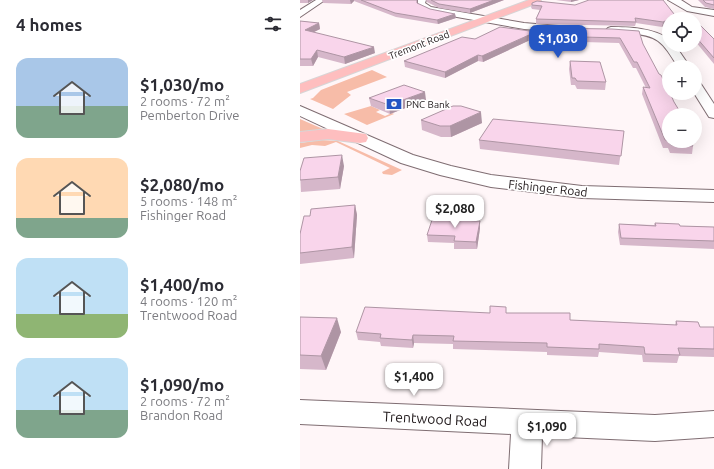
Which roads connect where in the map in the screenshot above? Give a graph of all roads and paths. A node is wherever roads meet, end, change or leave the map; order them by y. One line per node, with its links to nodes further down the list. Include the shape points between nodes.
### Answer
1 (321, 0): 6 (street)
2 (422, 0): 7 (street, via 421,4 429,9)
3 (538, 1): 7 (main road, Tremont Road)
4 (679, 1): 5 (street, via 690,9)
5 (714, 13)
6 (300, 14)
7 (486, 19): 8 (street, via 538,28); 11 (main road, Tremont Road)
8 (569, 30)
9 (602, 30): 10 (street, via 644,33)
10 (662, 38)
11 (300, 89)
12 (702, 95): 14 (street)
13 (300, 110): 16 (main road, Fishinger Road)
14 (714, 114)
15 (300, 137): 16 (main road, via 328,134)
16 (360, 138): 17 (main road, Fishinger Road, via 406,158 491,181 582,192)
17 (714, 196)
18 (300, 412): 19 (street, Trentwood Road)
19 (527, 423): 20 (street, Trentwood Road, via 655,428); 21 (street)
20 (714, 424)
21 (525, 469)

